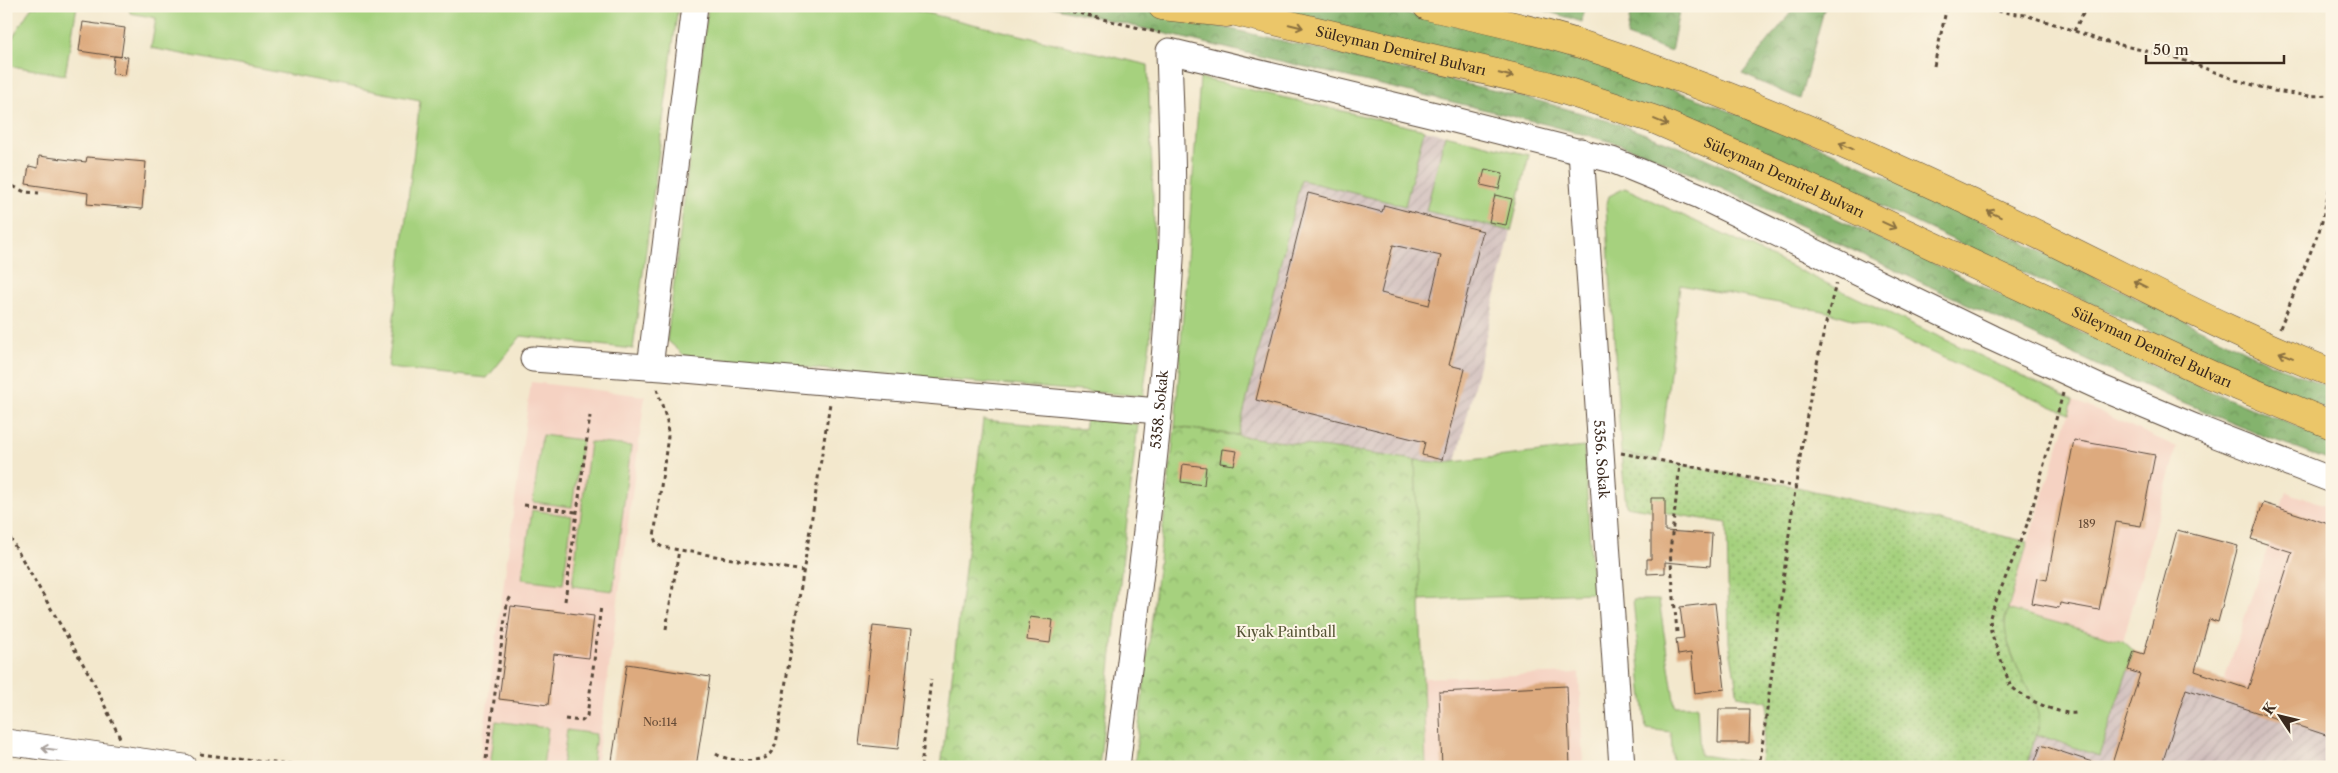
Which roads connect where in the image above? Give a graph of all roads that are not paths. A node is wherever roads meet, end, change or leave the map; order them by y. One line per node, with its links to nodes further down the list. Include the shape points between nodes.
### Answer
1 (695, 6): 8 (street)
2 (1162, 6): 5 (highway)
3 (1210, 6): 5 (highway, Süleyman Demirel Bulvarı)
4 (1427, 6): 9 (highway, one-way to 4, via 2271,348 2034,233 1804,127 1577,43)
5 (1249, 15): 11 (highway, Süleyman Demirel Bulvarı, one-way to 11, via 1547,85 1653,119 1768,169 2211,375)
6 (1582, 151): 10 (street, 5358. Sokak, via 1169,51 1171,257); 12 (street, via 1691,192 2068,373 2166,416); 16 (street, 5356. Sokak)
7 (533, 359): 8 (street)
8 (650, 367): 10 (street)
9 (2332, 373)
10 (1158, 411): 15 (street, 5358. Sokak)
11 (2332, 425)
12 (2332, 480)
13 (6, 742): 14 (street, one-way to 13)
14 (184, 767)
15 (1117, 767)
16 (1622, 767)

